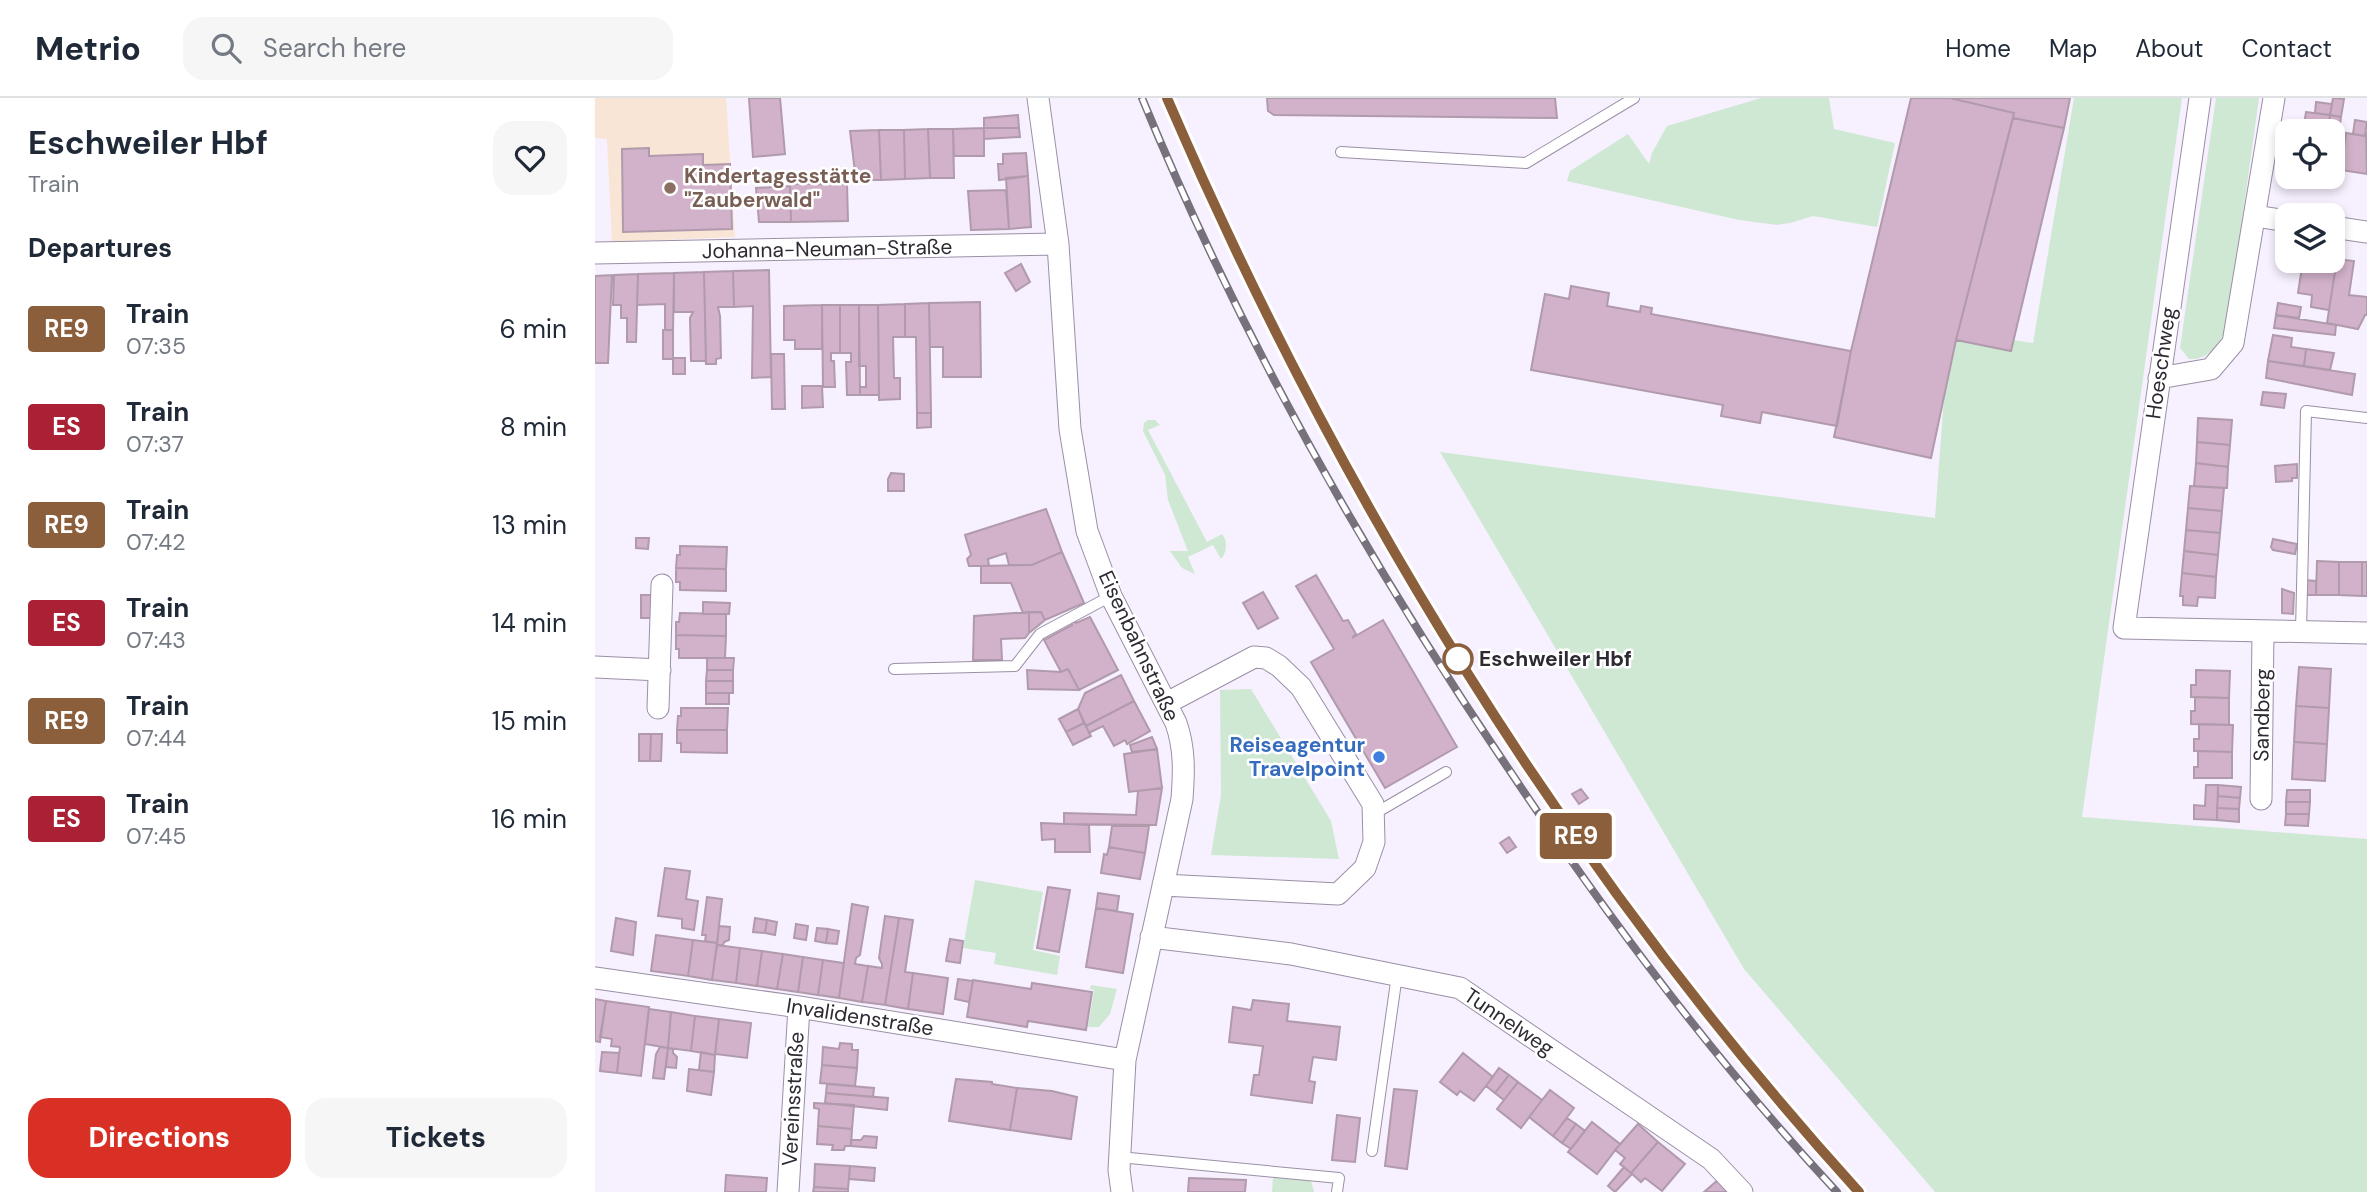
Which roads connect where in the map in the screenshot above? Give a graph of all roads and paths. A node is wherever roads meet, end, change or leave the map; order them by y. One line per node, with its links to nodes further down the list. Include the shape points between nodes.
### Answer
1 (1038, 98): 10 (street, Eisenbahnstraße)
2 (1634, 98): 5 (lane, via 1526,163)
3 (2200, 98): 12 (street, Hoeschweg)
4 (2274, 98): 6 (street)
5 (1341, 152)
6 (2255, 216): 7 (street); 12 (street, via 2234,343 2211,369)
7 (2275, 219)
8 (2345, 229): 9 (street)
9 (2367, 232)
10 (1058, 244): 11 (street, Johanna-Neuman-Straße); 15 (street, Eisenbahnstraße, via 1070,429 1087,531)
11 (595, 253)
12 (2159, 378): 16 (street, Hoeschweg, via 2123,628)
13 (2367, 418): 17 (lane, via 2306,411)
14 (662, 585): 20 (street)
15 (1111, 596): 21 (lane, via 1040,634 1015,666); 22 (street, Eisenbahnstraße)
16 (2263, 631): 17 (street); 25 (street, Sandberg)
17 (2301, 632): 18 (street)
18 (2367, 633)
19 (595, 667): 20 (street)
20 (653, 669): 23 (street)
21 (894, 669)
22 (1167, 703): 26 (street, via 1254,657 1266,658 1301,687 1373,804); 27 (street, Eisenbahnstraße, via 1182,742 1185,770)
23 (658, 708)
24 (1446, 772): 26 (lane)
25 (2261, 799)
26 (1374, 814): 27 (street, via 1374,842 1365,868 1338,894)
27 (1163, 885): 28 (street, Eisenbahnstraße)
28 (1151, 937): 29 (street, Tunnelweg, via 1291,954); 32 (street, Eisenbahnstraße)
29 (1397, 975): 33 (lane); 38 (street, Tunnelweg, via 1459,988 1711,1159)
30 (595, 978): 31 (street, Invalidenstraße)
31 (799, 1007): 32 (street, Invalidenstraße); 35 (street, Vereinsstraße)
32 (1125, 1060): 34 (street, Eisenbahnstraße)
33 (1372, 1151)
34 (1119, 1157): 36 (street, Eisenbahnstraße); 37 (lane, via 1339,1178)
35 (787, 1192)
36 (1122, 1192)
37 (1337, 1192)
38 (1742, 1192)

